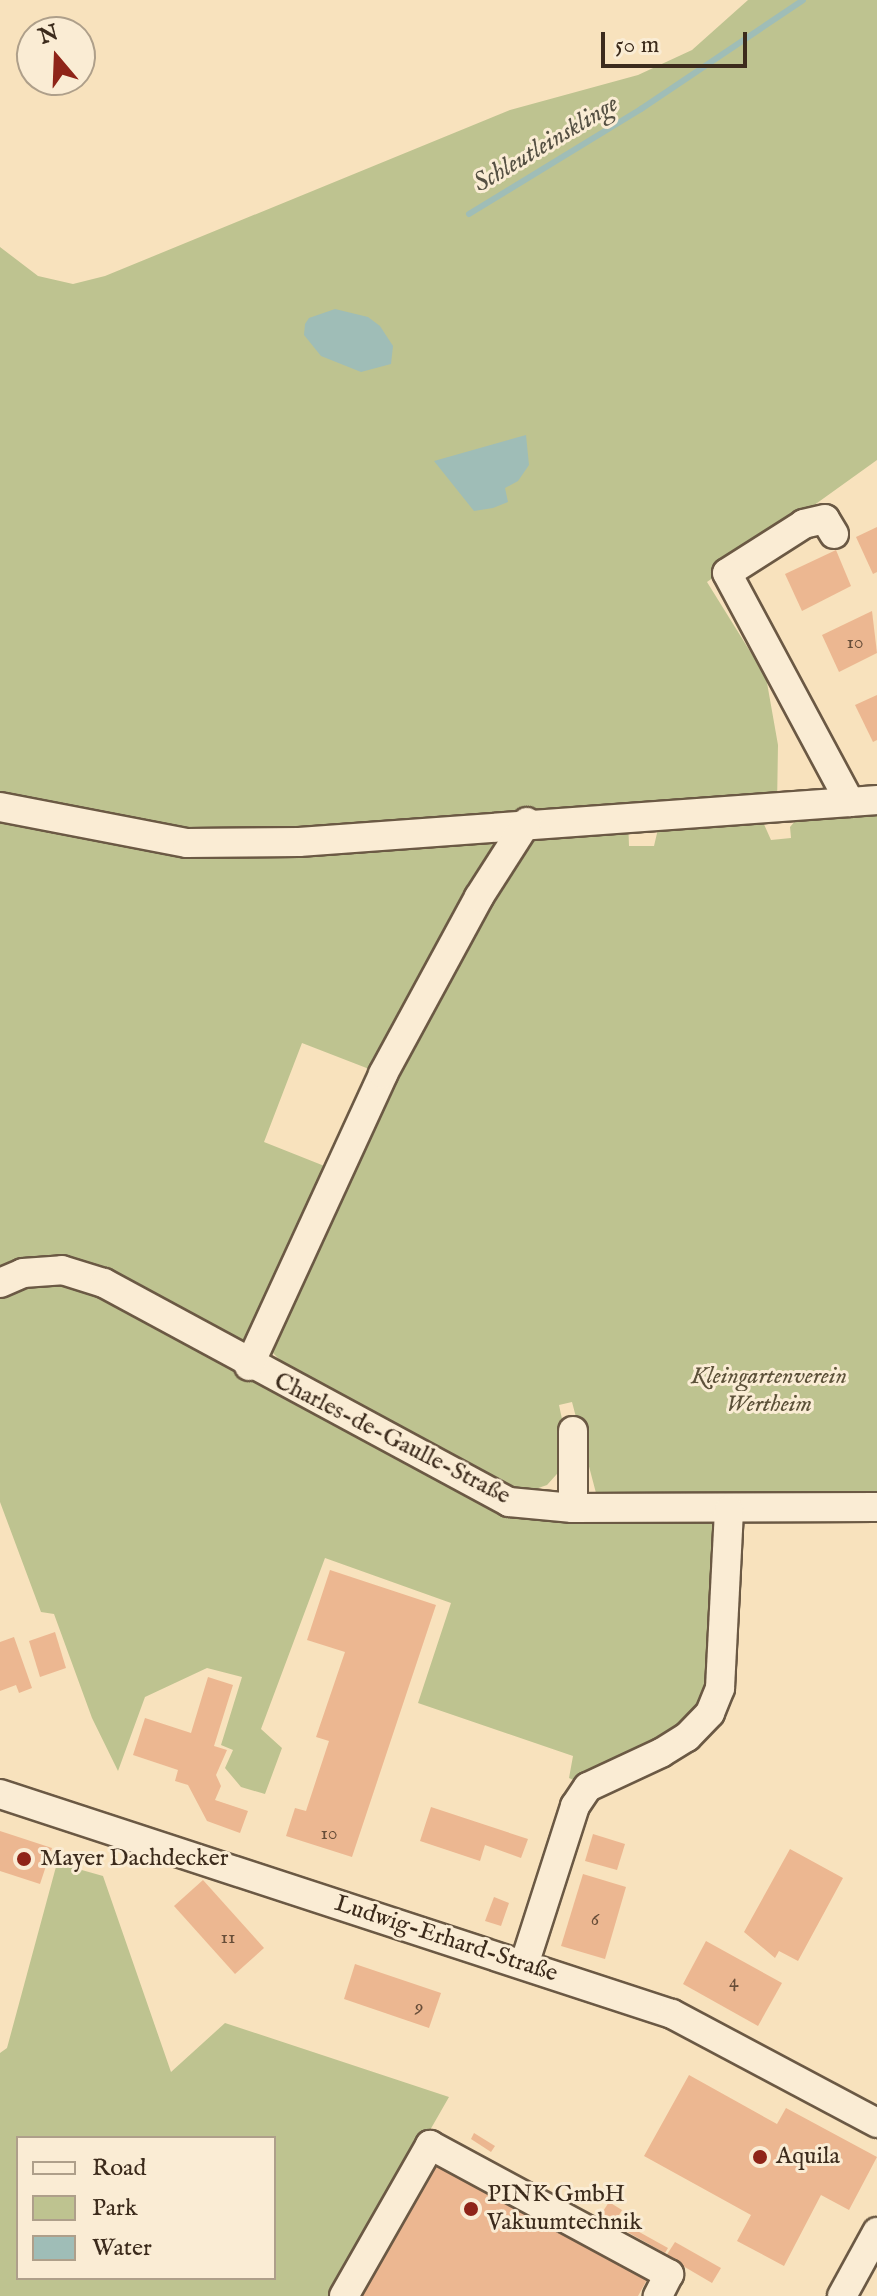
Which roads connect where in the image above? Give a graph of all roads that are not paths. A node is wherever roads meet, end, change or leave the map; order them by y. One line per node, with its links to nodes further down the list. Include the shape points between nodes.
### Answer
1 (834, 534): 2 (street, via 825,519 804,524 727,573)
2 (863, 801): 4 (street)
3 (0, 807): 4 (street, via 187,843 299,842)
4 (527, 822): 6 (street, via 479,897 383,1074)
5 (0, 1283): 6 (street, Charles-de-Gaulle-Straße, via 23,1273 62,1270 104,1283)
6 (249, 1366): 9 (street, Charles-de-Gaulle-Straße, via 509,1502)
7 (573, 1431): 9 (street)
8 (877, 1507): 10 (street, Charles-de-Gaulle-Straße)
9 (573, 1508): 10 (street, Charles-de-Gaulle-Straße)
10 (729, 1510): 12 (street, via 720,1688 710,1713 674,1745 588,1787 575,1806)
11 (0, 1794): 12 (street, Ludwig-Erhard-Straße)
12 (524, 1965): 13 (street, Ludwig-Erhard-Straße, via 672,2014)
13 (877, 2123)
14 (877, 2232): 17 (street)
15 (664, 2285): 16 (street, via 430,2145)
16 (344, 2296)
17 (842, 2296)

